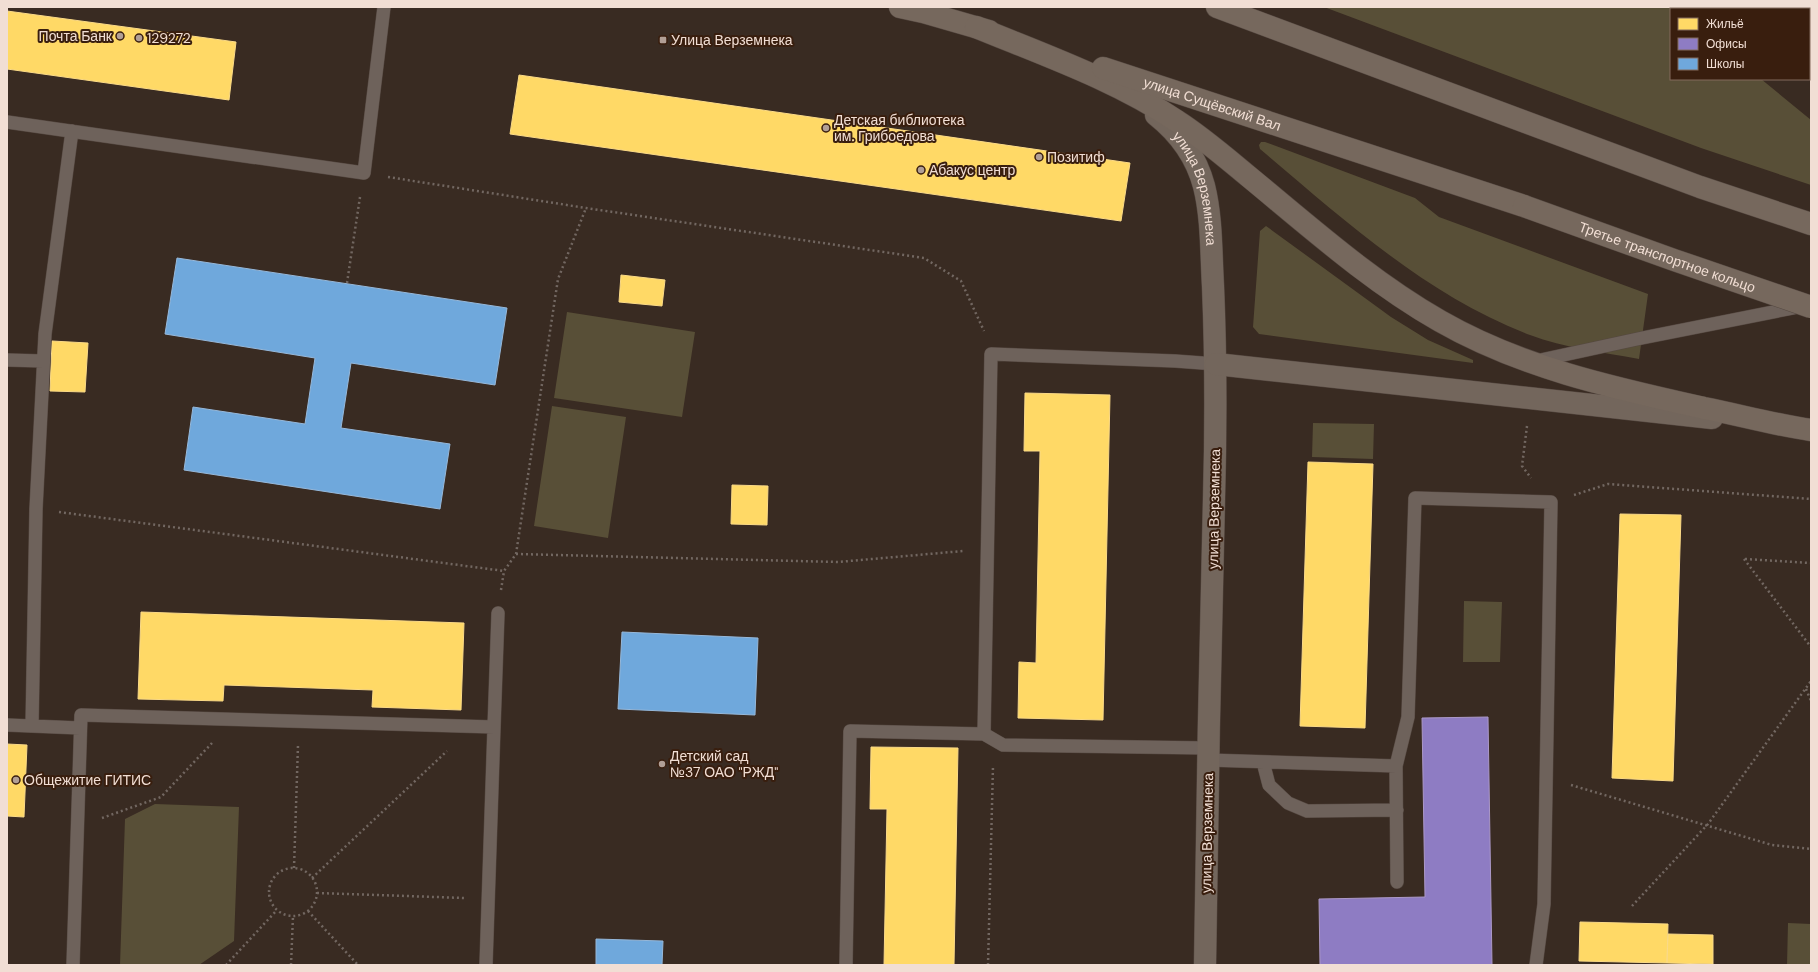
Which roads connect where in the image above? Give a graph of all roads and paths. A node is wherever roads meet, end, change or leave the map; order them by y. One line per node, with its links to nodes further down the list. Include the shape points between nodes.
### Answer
1 (384, 7): 8 (lane)
2 (900, 7): 4 (main road, улица Сущёвский Вал)
3 (1217, 7): 11 (main road, via 1552,132)
4 (976, 27): 5 (main road); 9 (main road, улица Сущёвский Вал)
5 (1120, 89): 17 (main road, via 1176,120 1198,136 1396,295 1484,344); 18 (street, улица Верземнека, via 1164,122 1183,141 1204,184 1210,232)
6 (7, 122): 7 (lane)
7 (72, 131): 8 (lane); 16 (lane)
8 (364, 173): 10 (path); 12 (path)
9 (1524, 206): 13 (main road, Третье транспортное кольцо, bridge)
10 (586, 208): 14 (path, via 924,258 961,281 989,341); 25 (path, via 558,279)
11 (1811, 224)
12 (347, 283)
13 (1811, 306): 17 (lane)
14 (991, 354): 18 (lane); 24 (lane)
15 (7, 360): 16 (lane)
16 (43, 361): 23 (lane)
17 (1530, 362): 20 (main road, via 1588,381 1633,392)
18 (1216, 364): 20 (street); 41 (street, улица Верземнека)
19 (1527, 426): 22 (path, via 1522,466)
20 (1808, 429)
21 (1811, 499): 22 (path, via 1608,484)
22 (1551, 502): 43 (lane, via 1415,498 1408,717); 44 (lane)
23 (36, 509): 27 (path); 36 (lane)
24 (988, 549): 25 (path, via 838,562); 40 (lane)
25 (516, 554): 27 (path)
26 (1811, 563): 29 (path, via 1744,559)
27 (504, 571): 28 (path)
28 (498, 612): 38 (lane)
29 (1811, 647)
30 (1811, 681): 31 (path)
31 (1805, 688): 32 (path); 46 (path)
32 (1811, 701)
33 (222, 720): 34 (lane); 39 (lane, via 81,715); 47 (path, via 211,744 161,797)
34 (298, 722): 37 (lane); 49 (path)
35 (7, 725): 36 (lane)
36 (32, 726): 39 (lane)
37 (472, 727): 38 (lane); 50 (path)
38 (494, 727): 53 (lane)
39 (80, 728): 47 (lane)
40 (989, 736): 41 (lane, via 1003,745); 63 (lane, via 850,731); 64 (path)
41 (1208, 754): 42 (lane); 65 (street, улица Верземнека)
42 (1263, 762): 43 (lane); 45 (lane, via 1269,784 1288,803 1307,811)
43 (1396, 766): 45 (lane)
44 (1546, 778): 46 (path); 66 (lane, via 1544,904)
45 (1397, 810): 51 (lane)
46 (1707, 825): 48 (path, via 1772,845); 54 (path)
47 (77, 827): 58 (lane)
48 (1811, 849)
49 (294, 868): 50 (path, via 306,872); 55 (path, via 282,871 271,883 270,900)
50 (312, 878): 52 (path)
51 (1397, 882)
52 (317, 893): 53 (path); 56 (path, via 314,905)
53 (488, 898): 62 (lane)
54 (1632, 906)
55 (277, 910): 57 (path, via 284,915); 59 (path)
56 (308, 911): 57 (path, via 301,916); 61 (path)
57 (293, 916): 60 (path)
58 (73, 965)
59 (226, 965)
60 (291, 965)
61 (358, 965)
62 (486, 965)
63 (846, 965)
64 (988, 965)
65 (1205, 965)
66 (1536, 965)

